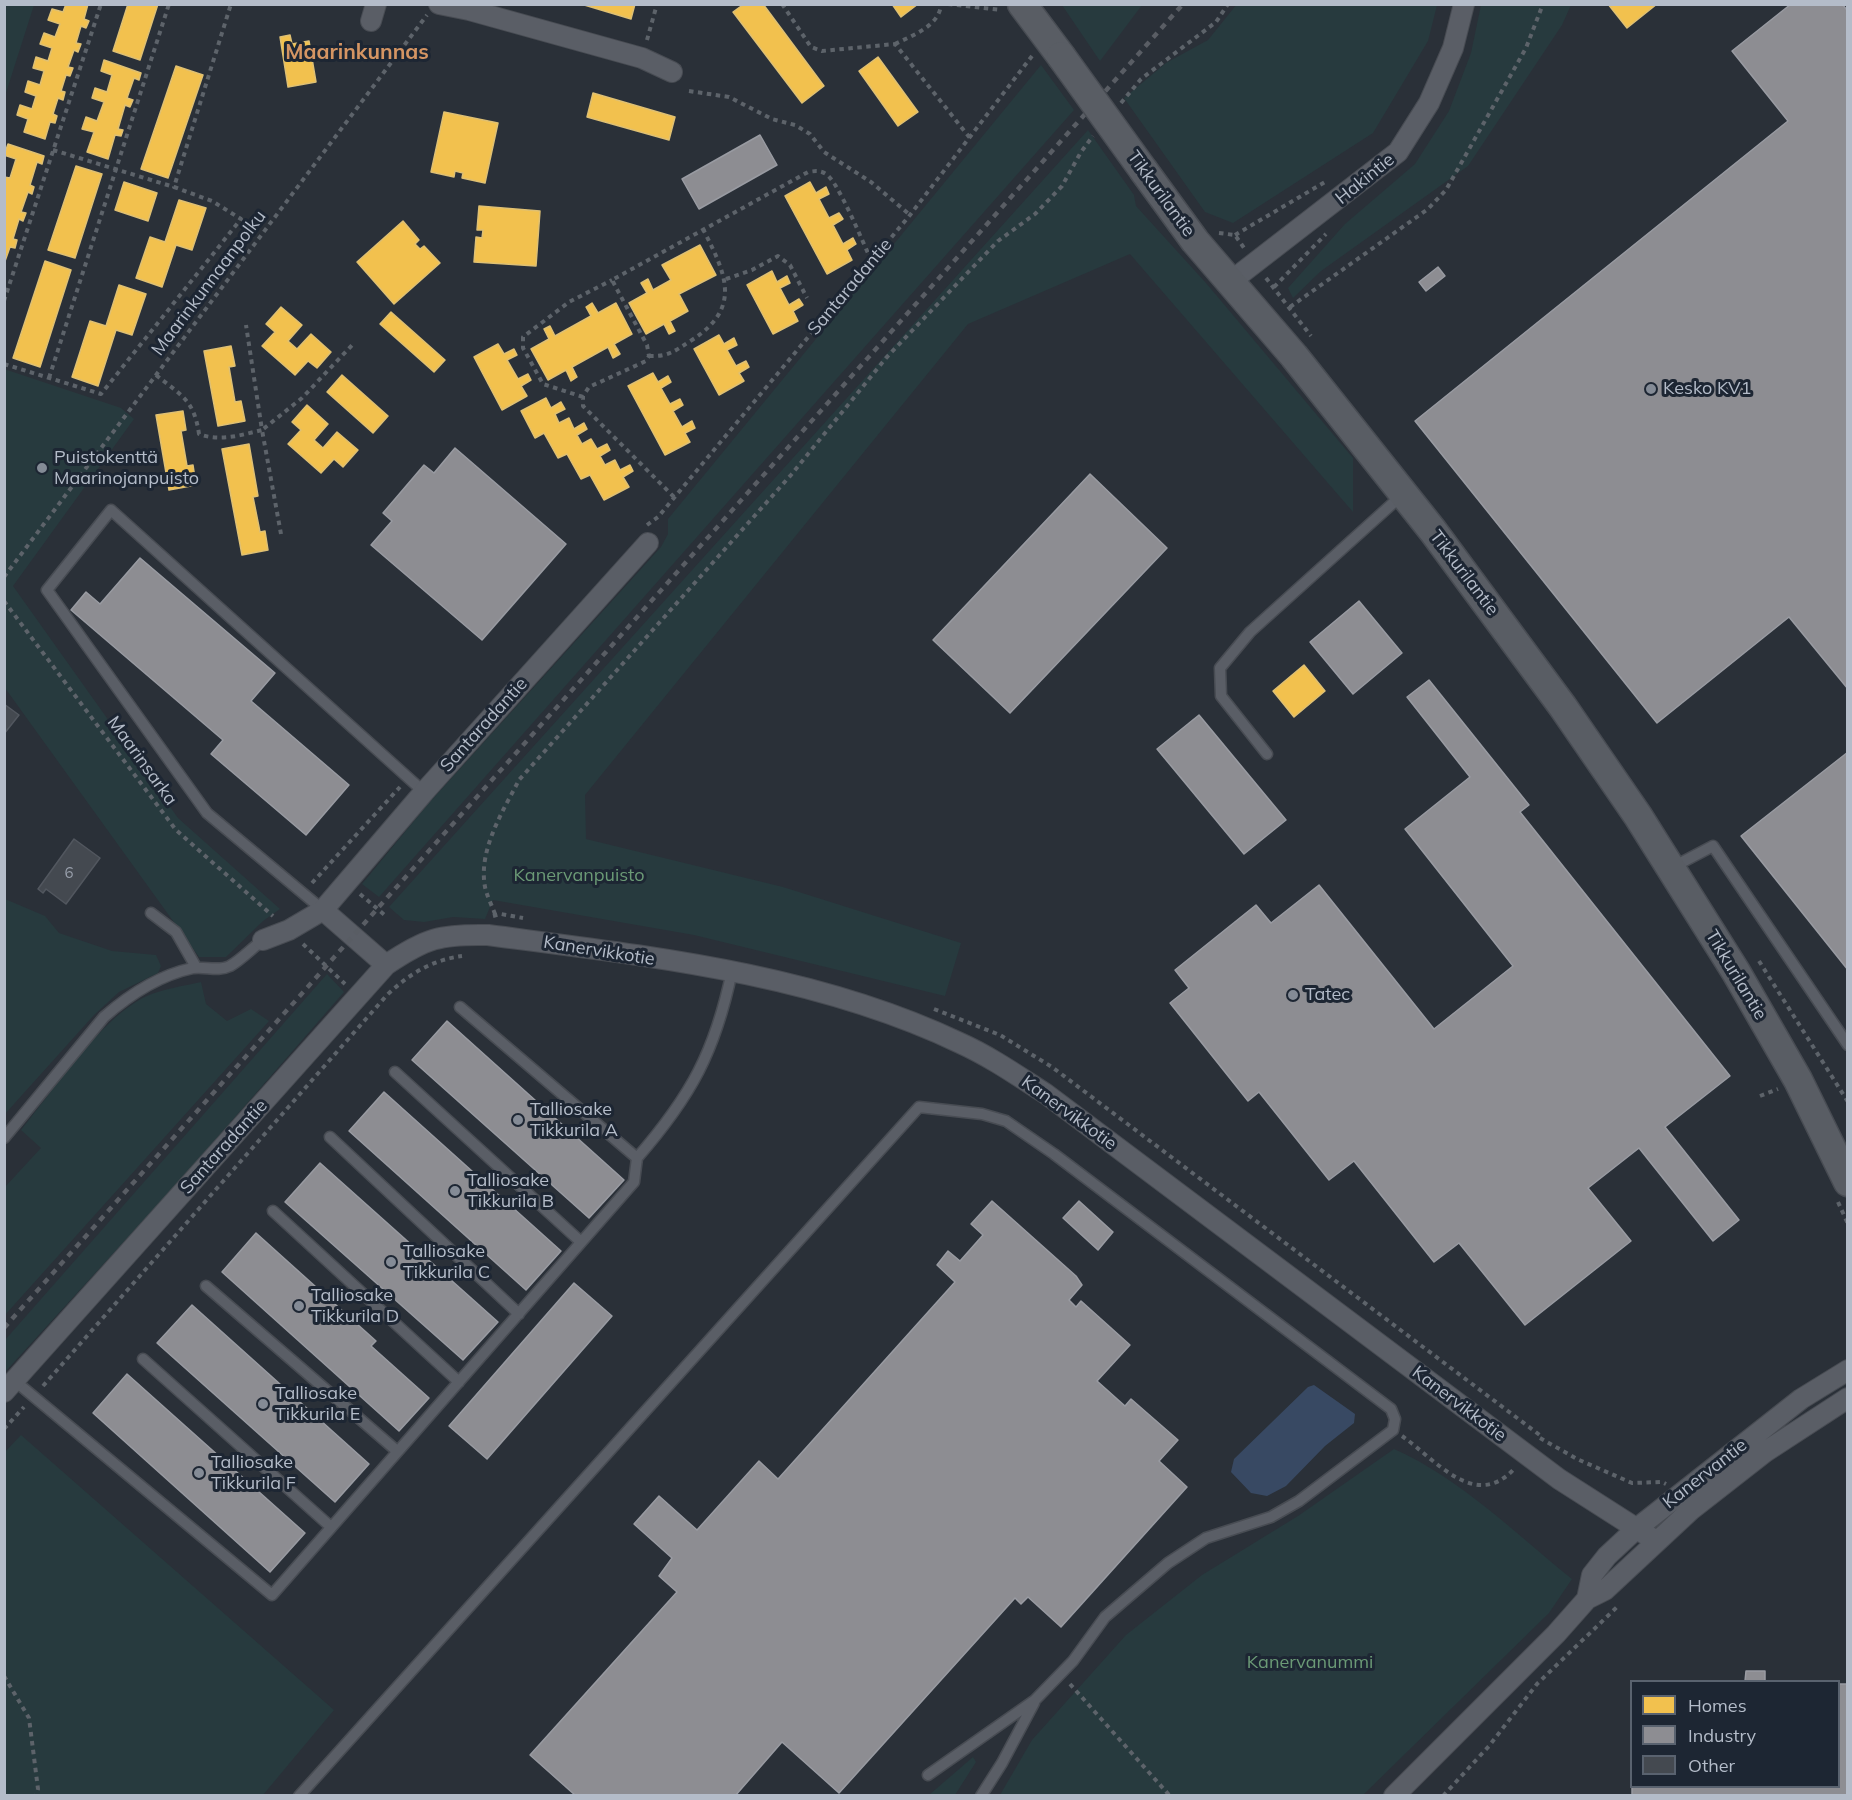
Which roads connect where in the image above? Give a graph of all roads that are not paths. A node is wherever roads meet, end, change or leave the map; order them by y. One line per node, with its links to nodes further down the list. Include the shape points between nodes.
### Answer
1 (1464, 4): 5 (street, Hakintie, via 1453,48 1429,103 1398,153)
2 (1013, 7): 5 (main road, Tikkurilantie, bridge)
3 (433, 9): 4 (street, via 469,10 642,58)
4 (672, 72)
5 (1230, 282): 6 (main road, Tikkurilantie)
6 (1404, 494): 8 (lane, via 1250,632 1220,668 1221,696); 10 (main road, Tikkurilantie, via 1563,707)
7 (648, 543): 9 (street, Santaradantie)
8 (1267, 754)
9 (424, 792): 11 (street, Santaradantie); 11 (lane, via 111,510 47,590 207,813)
10 (1671, 868): 18 (lane, via 1713,846); 23 (main road, Tikkurilantie, via 1798,1080)
11 (323, 910): 13 (street, Santaradantie, via 283,924); 14 (street)
12 (151, 913): 15 (lane, via 176,932)
13 (263, 940): 15 (lane, via 229,966)
14 (386, 965): 16 (street, Kanervikkotie, via 419,943 450,934 488,935); 31 (street, Santaradantie)
15 (196, 967): 21 (lane, via 173,974 120,1003 97,1025)
16 (732, 971): 22 (lane, via 723,1013 704,1065 671,1118); 35 (street, Kanervikkotie, via 876,1010 931,1030 1002,1064 1559,1479)
17 (460, 1007): 22 (lane)
18 (1848, 1045)
19 (395, 1072): 25 (lane)
20 (330, 1137): 27 (lane)
21 (4, 1138)
22 (637, 1158): 25 (lane, via 634,1182)
23 (1842, 1190)
24 (273, 1211): 30 (lane)
25 (581, 1242): 27 (lane)
26 (206, 1286): 33 (lane)
27 (519, 1314): 30 (lane)
28 (143, 1359): 34 (lane)
29 (1848, 1370): 35 (street, Kanervantie, via 1801,1399)
30 (459, 1382): 33 (lane)
31 (10, 1386): 34 (lane, via 33,1396 272,1595)
32 (1848, 1398): 36 (street, Kanervantie, via 1765,1452)
33 (398, 1451): 34 (lane)
34 (331, 1527)
35 (1636, 1529): 36 (street, Kanervikkotie); 37 (street, Kanervantie, via 1592,1575)
36 (1656, 1541): 37 (street, Kanervantie, via 1605,1590)
37 (1587, 1599): 42 (street, Kanervantie, via 1557,1634)
38 (1035, 1700): 39 (lane); 40 (lane, via 1061,1675 1105,1617 1168,1563 1206,1538 1271,1517 1299,1501 1393,1430 1395,1419 1391,1408 1006,1120 919,1107); 41 (lane)
39 (928, 1775)
40 (299, 1796)
41 (981, 1796)
42 (1394, 1796)

